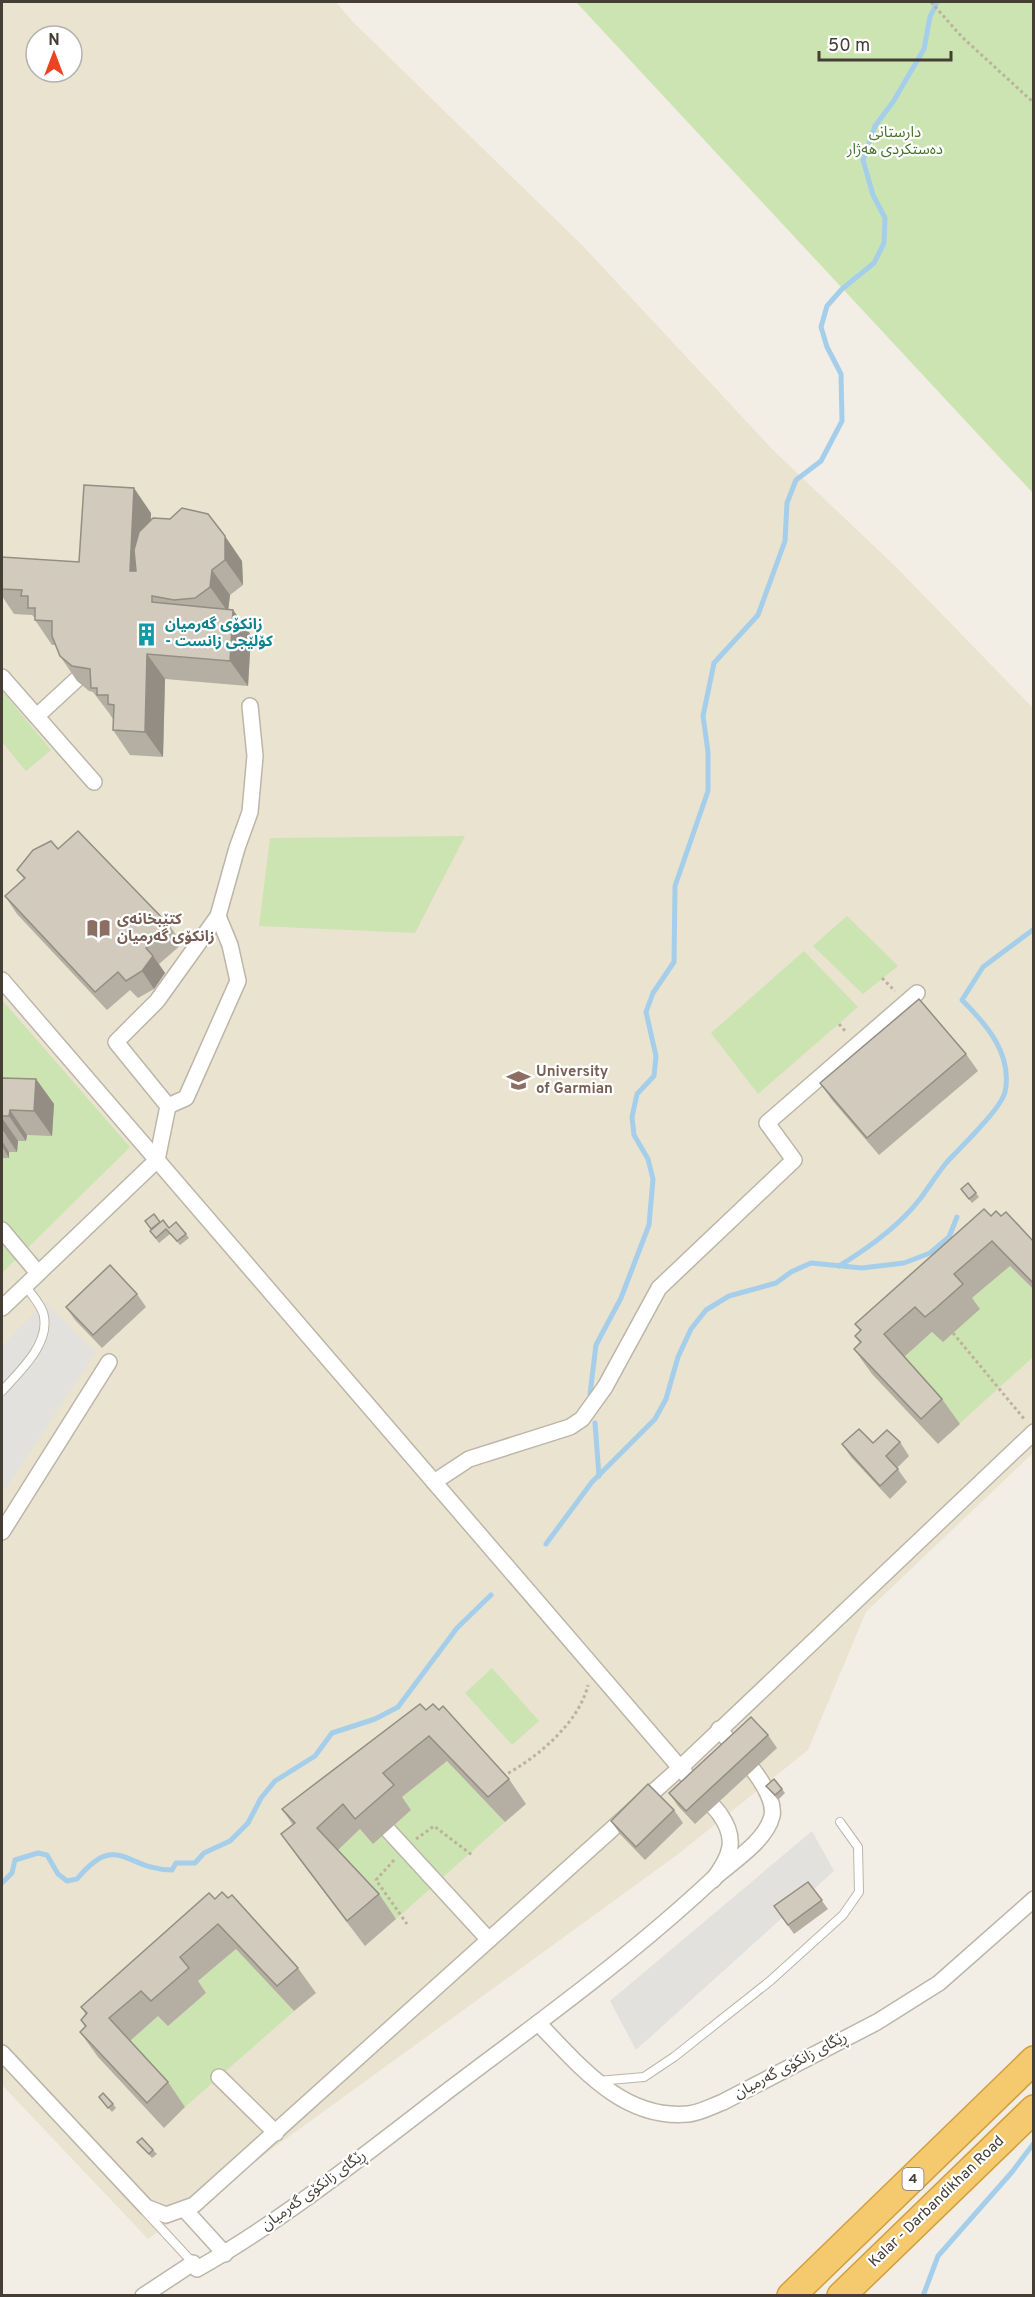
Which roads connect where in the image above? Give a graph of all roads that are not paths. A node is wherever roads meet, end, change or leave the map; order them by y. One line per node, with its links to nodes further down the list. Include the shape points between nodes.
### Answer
1 (2, 676): 4 (street)
2 (76, 680): 4 (street)
3 (250, 706): 6 (street, via 255,756 250,812)
4 (37, 716): 5 (street)
5 (94, 782)
6 (218, 916): 9 (street, via 238,981 186,1098); 9 (street, via 157,1001 116,1042)
7 (2, 980): 10 (street)
8 (918, 993): 18 (street, via 767,1123 794,1160 659,1287 605,1387 582,1419 570,1427 469,1459)
9 (168, 1106): 10 (street)
10 (157, 1160): 12 (street); 18 (street)
11 (2, 1230): 12 (street)
12 (38, 1273): 13 (street)
13 (25, 1285): 14 (street); 16 (lane, via 44,1315 44,1336)
14 (2, 1308)
15 (109, 1362): 19 (street)
16 (2, 1391)
17 (1030, 1427): 20 (street)
18 (434, 1482): 21 (street)
19 (2, 1532)
20 (719, 1729): 21 (street); 24 (street, via 760,1780 773,1806 763,1834)
21 (681, 1767): 24 (street, via 726,1822 732,1838 729,1856); 26 (street)
22 (840, 1822): 32 (lane, via 858,1847 860,1892 843,1916 770,1981 674,2057 644,2077)
23 (388, 1830): 26 (street)
24 (713, 1880): 27 (street, ڕێگای زانکۆی گەرمیان, via 631,1951)
25 (1034, 1899): 32 (street, ڕێگای زانکۆی گەرمیان, via 939,1983 877,2022 723,2102 687,2114 663,2113 618,2098)
26 (489, 1940): 34 (street)
27 (538, 2023): 32 (street, ڕێگای زانکۆی گەرمیان); 36 (street, ڕێگای زانکۆی گەرمیان)
28 (2, 2053): 35 (street, via 146,2207 166,2215)
29 (2, 2058): 37 (lane)
30 (1034, 2060): 39 (highway, 4)
31 (219, 2078): 34 (street)
32 (596, 2082)
33 (1034, 2109): 40 (highway, Kalar - Darbandikhan Road / 4)
34 (276, 2133): 35 (street)
35 (185, 2210): 36 (street)
36 (225, 2254): 37 (street, ڕێگای زانکۆی گەرمیان, via 197,2269)
37 (193, 2262): 38 (street, ڕێگای زانکۆی گەرمیان)
38 (143, 2295)
39 (791, 2295)
40 (841, 2295)

